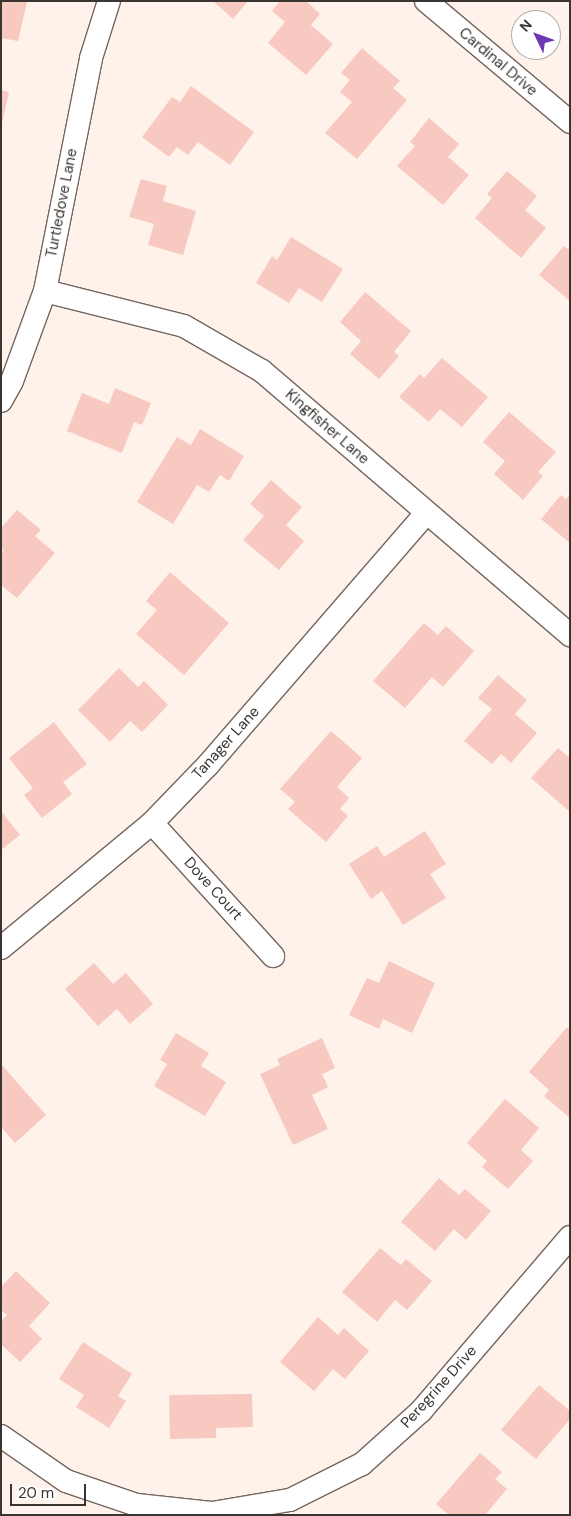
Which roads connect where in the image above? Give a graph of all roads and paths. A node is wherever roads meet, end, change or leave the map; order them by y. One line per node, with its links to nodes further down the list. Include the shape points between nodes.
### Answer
1 (109, 1): 4 (street, Turtledove Lane, via 91,58)
2 (426, 1): 3 (street, Cardinal Drive)
3 (567, 115)
4 (45, 291): 5 (street, Turtledove Lane, via 12,381); 6 (street, Kingfisher Lane, via 184,326 262,371)
5 (1, 401)
6 (426, 513): 7 (street, Kingfisher Lane); 8 (street, Tanager Lane, via 208,765)
7 (570, 635)
8 (152, 823): 9 (street, Tanager Lane); 10 (street, Dove Court)
9 (1, 948)
10 (273, 956)
11 (570, 1238): 12 (street, Peregrine Drive, via 422,1411 362,1464 290,1500 212,1513 137,1505 66,1481)
12 (1, 1436)

